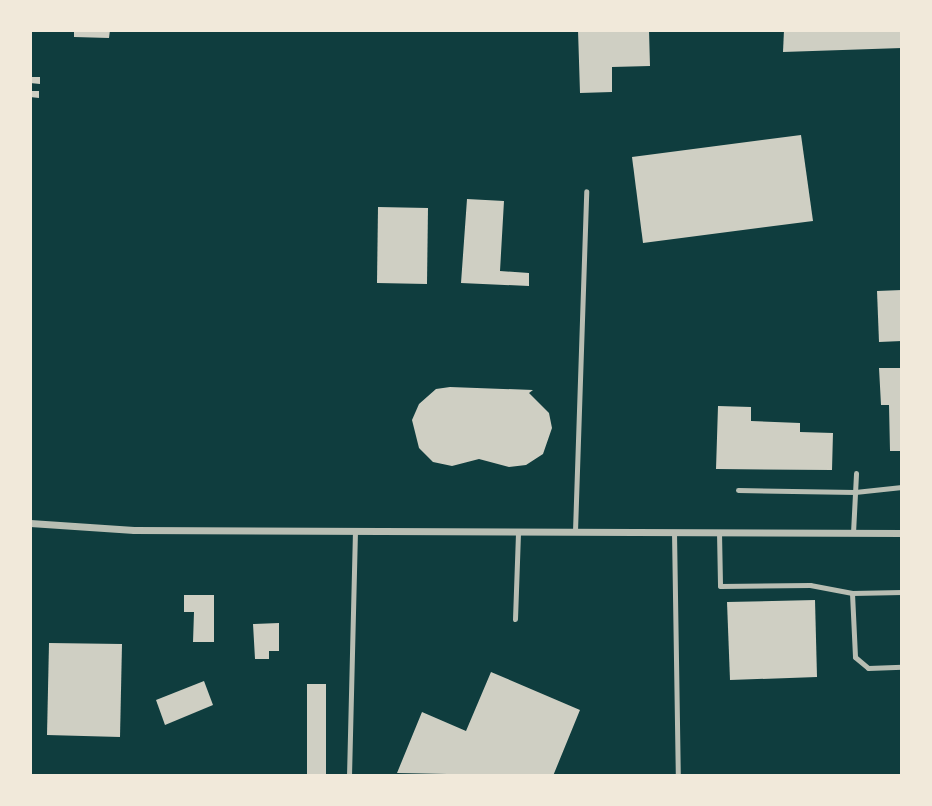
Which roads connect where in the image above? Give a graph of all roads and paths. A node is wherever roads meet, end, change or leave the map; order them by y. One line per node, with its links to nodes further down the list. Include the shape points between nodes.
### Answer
1 (586, 191): 9 (lane)
2 (856, 473): 5 (lane)
3 (902, 487): 5 (lane)
4 (738, 490): 5 (lane)
5 (855, 492): 12 (lane)
6 (30, 523): 7 (street, via 134,530)
7 (355, 531): 8 (street); 18 (lane)
8 (518, 531): 9 (street); 16 (lane)
9 (575, 531): 10 (street)
10 (674, 532): 11 (street); 19 (lane)
11 (719, 532): 12 (street); 15 (lane, via 720,586 810,585)
12 (853, 533): 13 (street)
13 (902, 533)
14 (902, 592): 15 (lane)
15 (852, 593): 17 (lane, via 855,657 868,668)
16 (515, 619)
17 (902, 667)
18 (349, 776)
19 (678, 776)

